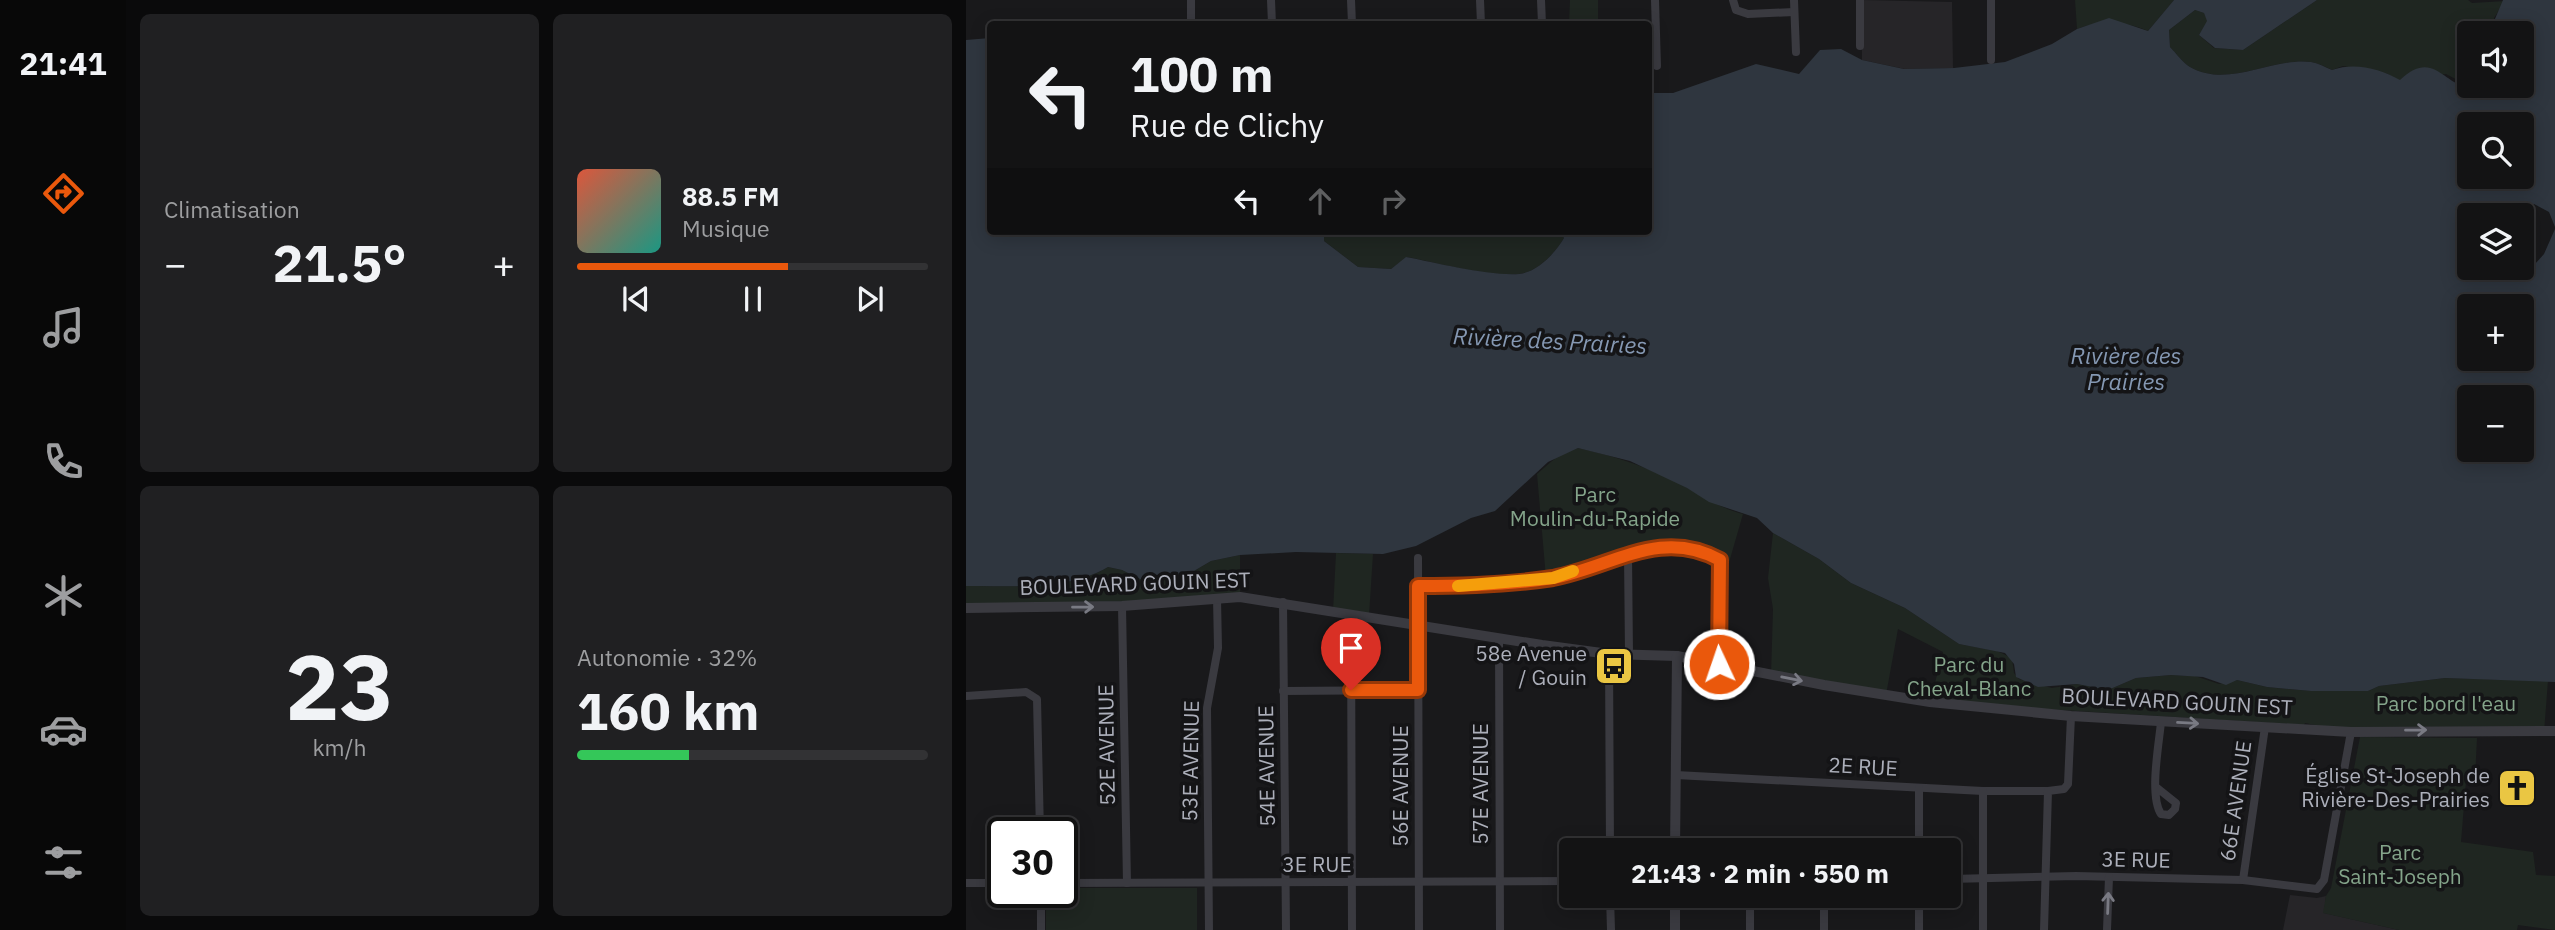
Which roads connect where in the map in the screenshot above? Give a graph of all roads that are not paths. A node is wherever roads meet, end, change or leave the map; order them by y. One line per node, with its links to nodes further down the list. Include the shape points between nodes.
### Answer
1 (1191, 0): 12 (street)
2 (1272, 0): 13 (street)
3 (1351, 0): 14 (street)
4 (1480, 0): 15 (street)
5 (1541, 0): 16 (street)
6 (1655, 0): 20 (street)
7 (1733, 0): 11 (street, via 1736,10 1744,14)
8 (1794, 0): 11 (street)
9 (1860, 0): 17 (street)
10 (1991, 0): 19 (street)
11 (1794, 12): 18 (street)
12 (1191, 21)
13 (1272, 21)
14 (1352, 21)
15 (1481, 21)
16 (1542, 21)
17 (1860, 46)
18 (1796, 52)
19 (1991, 60)
20 (1657, 65)
21 (1628, 554): 23 (street, via 1553,578 1499,585); 32 (street); 34 (street, via 1681,546 1720,560)
22 (1418, 558): 23 (street, 56E AVENUE)
23 (1418, 586): 29 (street, 56E AVENUE)
24 (1217, 598): 25 (street, BOULEVARD GOUIN EST); 26 (street, BOULEVARD GOUIN EST); 60 (street, 53E AVENUE, via 1218,648 1207,708)
25 (1283, 602): 28 (street, BOULEVARD GOUIN EST); 37 (street, 54E AVENUE)
26 (1122, 606): 27 (street, BOULEVARD GOUIN EST, one-way to 26); 65 (street, 52E AVENUE)
27 (966, 608)
28 (1351, 614): 29 (street, BOULEVARD GOUIN EST); 35 (street)
29 (1418, 624): 30 (street, BOULEVARD GOUIN EST); 36 (street, 56E AVENUE)
30 (1499, 639): 31 (street, BOULEVARD GOUIN EST); 58 (street, 57E AVENUE)
31 (1609, 653): 32 (street, BOULEVARD GOUIN EST); 50 (street)
32 (1629, 654): 33 (street, BOULEVARD GOUIN EST)
33 (1677, 656): 34 (street, BOULEVARD GOUIN EST); 44 (street)
34 (1719, 664): 39 (street, BOULEVARD GOUIN EST, one-way to 39, via 1930,702)
35 (1351, 690): 36 (street); 37 (street); 67 (street)
36 (1418, 690): 61 (street, 56E AVENUE)
37 (1283, 691): 66 (street, 54E AVENUE)
38 (966, 696): 49 (street, via 1026,692 1037,699)
39 (2071, 716): 40 (street, BOULEVARD GOUIN EST); 48 (street, via 2068,784)
40 (2161, 722): 41 (street, BOULEVARD GOUIN EST, one-way to 41); 45 (street)
41 (2265, 727): 43 (street, BOULEVARD GOUIN EST); 57 (street, 66E AVENUE)
42 (2555, 731): 43 (street, BOULEVARD GOUIN EST, one-way to 42)
43 (2351, 732): 57 (street, 3E RUE, via 2320,888)
44 (1676, 775): 46 (street, 2E RUE); 51 (street)
45 (2156, 787)
46 (1919, 788): 47 (street, 2E RUE); 52 (street)
47 (1983, 791): 48 (street, 2E RUE); 55 (street)
48 (2048, 791): 56 (street)
49 (1040, 817)
50 (1609, 838)
51 (1675, 838)
52 (1919, 838)
53 (2109, 877): 56 (street, 3E RUE); 57 (street, 3E RUE); 87 (street, one-way to 53)
54 (1961, 878): 55 (street, 3E RUE)
55 (1984, 878): 56 (street, 3E RUE); 85 (street)
56 (2045, 878): 86 (street)
57 (2243, 880)
58 (1499, 881): 59 (street, 3E RUE); 61 (street, 3E RUE); 79 (street, 57E AVENUE)
59 (1559, 881)
60 (1209, 882): 65 (street, 3E RUE); 66 (street, 3E RUE); 75 (street, 53E AVENUE)
61 (1419, 882): 67 (street, 3E RUE); 78 (street, 56E AVENUE)
62 (966, 883): 63 (street)
63 (987, 883)
64 (1078, 883): 65 (street, 3E RUE)
65 (1127, 883)
66 (1286, 883): 67 (street, 3E RUE); 76 (street, 54E AVENUE)
67 (1351, 883): 77 (street)
68 (1041, 908): 74 (street)
69 (1610, 908): 80 (street)
70 (1675, 908): 81 (street)
71 (1750, 908): 82 (street)
72 (1824, 908): 83 (street)
73 (1919, 908): 84 (street)
74 (1041, 930)
75 (1209, 930)
76 (1286, 930)
77 (1352, 930)
78 (1419, 930)
79 (1500, 930)
80 (1611, 930)
81 (1675, 930)
82 (1750, 930)
83 (1824, 930)
84 (1919, 930)
85 (1983, 930)
86 (2044, 930)
87 (2107, 930)

